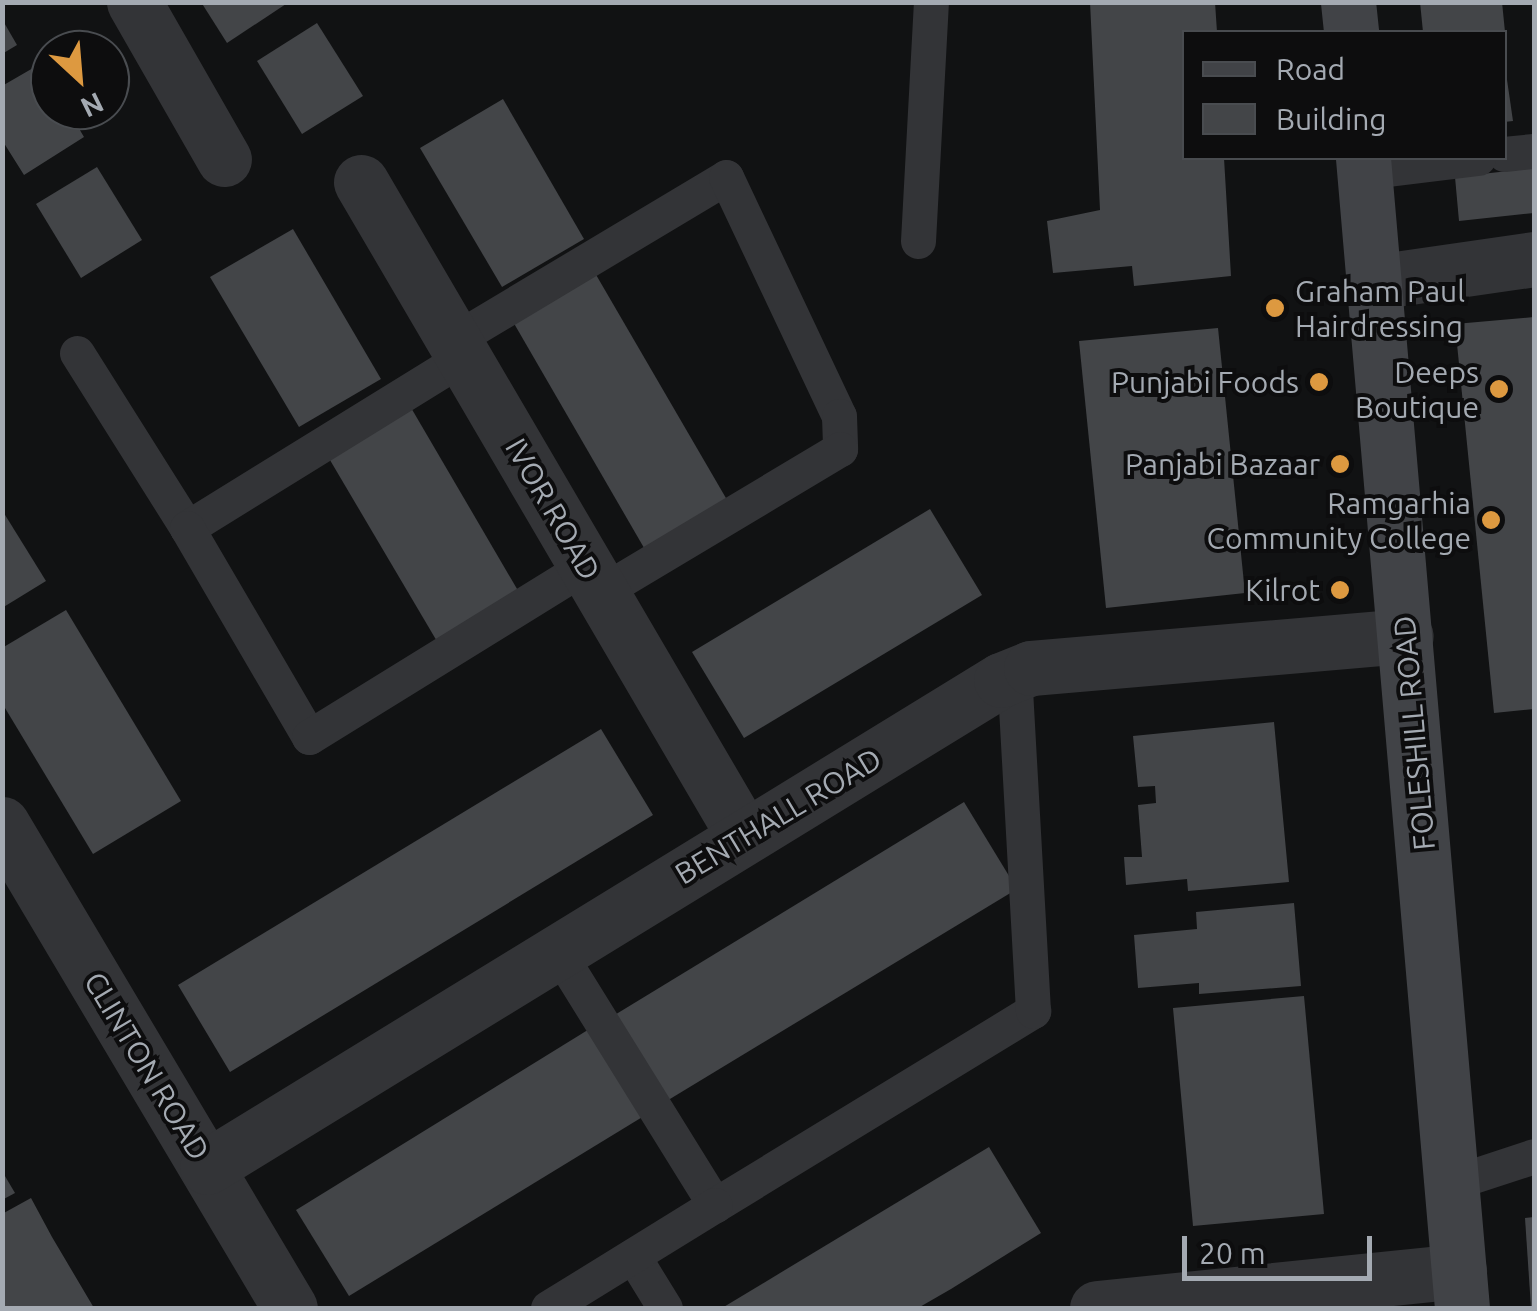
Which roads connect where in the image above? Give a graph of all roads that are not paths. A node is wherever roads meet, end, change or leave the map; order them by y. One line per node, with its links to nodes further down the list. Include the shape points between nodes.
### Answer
1 (134, 2): 7 (street)
2 (931, 2): 11 (lane)
3 (1348, 2): 4 (main road)
4 (1351, 30)
5 (1534, 150): 6 (lane)
6 (1507, 154)
7 (224, 159)
8 (1440, 160): 9 (lane)
9 (1364, 164): 13 (main road, FOLESHILL ROAD)
10 (361, 182): 14 (street, IVOR ROAD)
11 (918, 241)
12 (1534, 259): 13 (street)
13 (1375, 282): 18 (main road, FOLESHILL ROAD)
14 (459, 349): 16 (lane); 17 (street, IVOR ROAD); 17 (lane, via 726,177 839,416 840,449)
15 (77, 353): 16 (lane)
16 (186, 528): 17 (lane, via 309,736)
17 (594, 579): 21 (street, IVOR ROAD)
18 (1406, 636): 19 (street, BENTHALL ROAD, via 1030,668); 25 (main road, FOLESHILL ROAD)
19 (1014, 675): 21 (street, BENTHALL ROAD); 26 (lane, via 1033,1011)
20 (2, 824): 24 (street, CLINTON ROAD)
21 (744, 836): 22 (street, BENTHALL ROAD)
22 (558, 952): 24 (street, BENTHALL ROAD); 26 (lane)
23 (1534, 1156): 25 (lane)
24 (207, 1168): 29 (street, CLINTON ROAD)
25 (1452, 1183): 28 (main road, FOLESHILL ROAD)
26 (714, 1205): 27 (lane)
27 (633, 1256): 30 (lane); 31 (lane)
28 (1460, 1290): 32 (street)
29 (290, 1308)
30 (548, 1308)
31 (664, 1308)
32 (1097, 1308)

